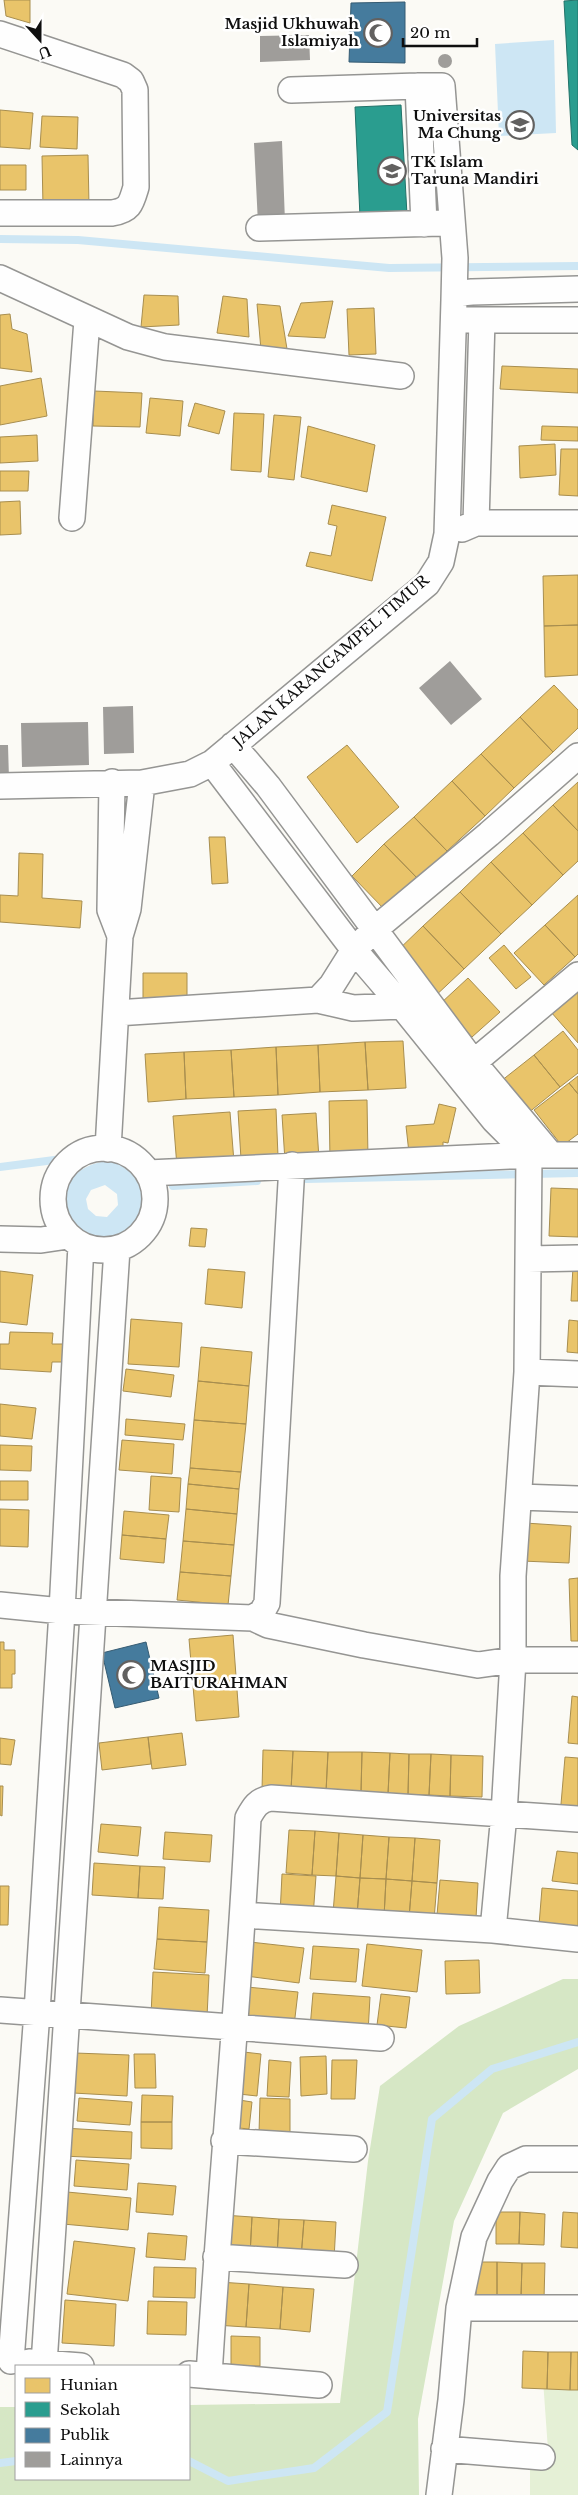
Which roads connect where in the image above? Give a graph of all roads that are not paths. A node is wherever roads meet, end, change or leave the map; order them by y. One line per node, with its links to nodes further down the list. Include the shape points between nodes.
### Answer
1 (0, 34): 4 (street, via 123,75 131,81 134,90 136,187 132,203 124,211)
2 (418, 86): 3 (street); 5 (street, JALAN KARANGAMPEL TIMUR, via 442,86); 6 (street)
3 (290, 90)
4 (0, 213)
5 (450, 222): 6 (street); 10 (street, JALAN KARANGAMPEL TIMUR)
6 (424, 224): 7 (street)
7 (259, 228)
8 (0, 278): 11 (street)
9 (578, 289): 10 (street, via 461,293)
10 (454, 290): 12 (street); 18 (street, JALAN KARANGAMPEL TIMUR)
11 (87, 320): 14 (street, via 128,338 164,348); 15 (street)
12 (482, 320): 13 (street); 16 (street)
13 (578, 320)
14 (401, 376)
15 (72, 518)
16 (476, 523): 17 (street); 18 (street)
17 (578, 523)
18 (447, 534): 19 (street, JALAN KARANGAMPEL TIMUR, via 441,562 427,584)
19 (233, 745): 21 (street, JALAN KARANGAMPEL TIMUR); 25 (street, via 268,786)
20 (578, 756): 25 (street)
21 (201, 768): 23 (street); 27 (street)
22 (112, 782): 23 (street); 24 (street); 26 (street, via 110,910)
23 (142, 783): 26 (street, via 128,909)
24 (0, 786)
25 (374, 930): 27 (street); 32 (street)
26 (120, 936): 31 (street)
27 (354, 950): 29 (street, via 332,985); 30 (street)
28 (578, 975): 32 (street)
29 (318, 1000): 30 (street, via 353,1008); 31 (street)
30 (402, 1006): 32 (street)
31 (116, 1013): 33 (street)
32 (466, 1069): 35 (street)
33 (108, 1149): 37 (street, via 124,1152); 39 (street, via 81,1154 70,1162 58,1179 53,1199 55,1213 60,1226)
34 (578, 1155): 35 (street)
35 (535, 1161): 36 (street); 42 (street)
36 (292, 1165): 37 (street); 52 (street, via 268,1603)
37 (148, 1173): 40 (street, via 155,1195 151,1218 138,1238)
38 (0, 1239): 39 (street)
39 (75, 1241): 40 (street, via 98,1250); 45 (street)
40 (117, 1248): 46 (street)
41 (578, 1258): 42 (street)
42 (528, 1259): 43 (street)
43 (527, 1372): 44 (street); 47 (street)
44 (578, 1374)
45 (72, 1394): 46 (street); 50 (street)
46 (106, 1397): 51 (street)
47 (519, 1497): 48 (street); 53 (street)
48 (578, 1499)
49 (0, 1605): 50 (street)
50 (62, 1611): 51 (street); 61 (street)
51 (95, 1612): 52 (street); 62 (street)
52 (253, 1618): 53 (street, via 268,1625 364,1646 478,1665)
53 (513, 1660): 54 (street); 55 (street)
54 (578, 1660)
55 (504, 1814): 56 (street); 57 (street, via 263,1800 254,1806 248,1818); 58 (street)
56 (578, 1819)
57 (243, 1915): 58 (street); 63 (street)
58 (493, 1930): 59 (street)
59 (578, 1939)
60 (0, 2010): 61 (street)
61 (37, 2012): 62 (street); 72 (street)
62 (66, 2014): 63 (street); 73 (street)
63 (233, 2027): 64 (street); 65 (street)
64 (381, 2038)
65 (224, 2141): 66 (street); 68 (street)
66 (354, 2149)
67 (578, 2159): 70 (street, via 547,2157 509,2167 474,2237)
68 (216, 2257): 69 (street); 75 (street)
69 (345, 2265)
70 (458, 2308): 71 (street); 77 (street)
71 (578, 2308)
72 (5, 2361): 73 (street)
73 (44, 2364): 74 (street)
74 (62, 2365)
75 (199, 2375): 76 (street)
76 (319, 2385)
77 (444, 2449): 78 (street); 79 (street)
78 (542, 2457)
79 (439, 2495)

